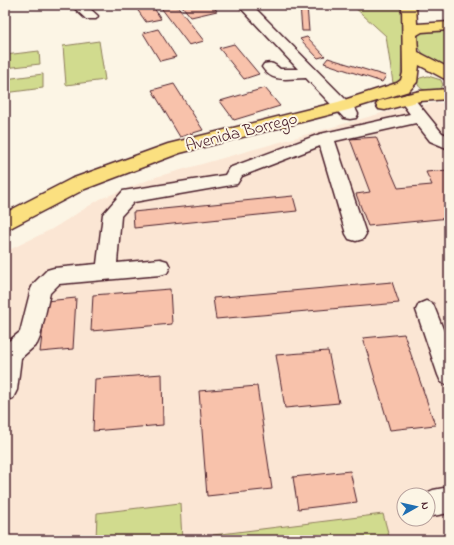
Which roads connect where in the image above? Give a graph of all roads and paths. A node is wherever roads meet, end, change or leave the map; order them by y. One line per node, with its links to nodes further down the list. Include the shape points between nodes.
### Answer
1 (78, 5): 4 (street)
2 (252, 6): 10 (street)
3 (419, 7): 5 (main road); 7 (main road, Avenida Borrego)
4 (91, 16)
5 (449, 22)
6 (449, 26): 7 (main road, via 419,28)
7 (410, 33): 8 (main road, Avenida Borrego)
8 (411, 61): 11 (main road); 12 (main road); 15 (main road, Avenida Borrego, via 409,82 403,87)
9 (269, 67): 10 (street, via 276,74)
10 (311, 73): 15 (street)
11 (449, 75)
12 (449, 82)
13 (449, 94): 14 (main road, Avenida Borrego)
14 (407, 99): 15 (main road, Avenida Borrego); 16 (street)
15 (346, 110): 19 (main road, Avenida Borrego, via 175,148 78,184); 20 (main road, Avenida Borrego, via 180,157 84,192)
16 (420, 117): 17 (street); 18 (street, via 436,137)
17 (326, 138): 21 (street); 23 (street, via 235,172 231,180 130,196 112,214)
18 (449, 143)
19 (5, 222)
20 (5, 234)
21 (356, 234)
22 (160, 267): 23 (street)
23 (106, 272): 26 (street, via 54,276 40,289 29,336 11,353)
24 (426, 310): 25 (street)
25 (449, 375)
26 (5, 390)

